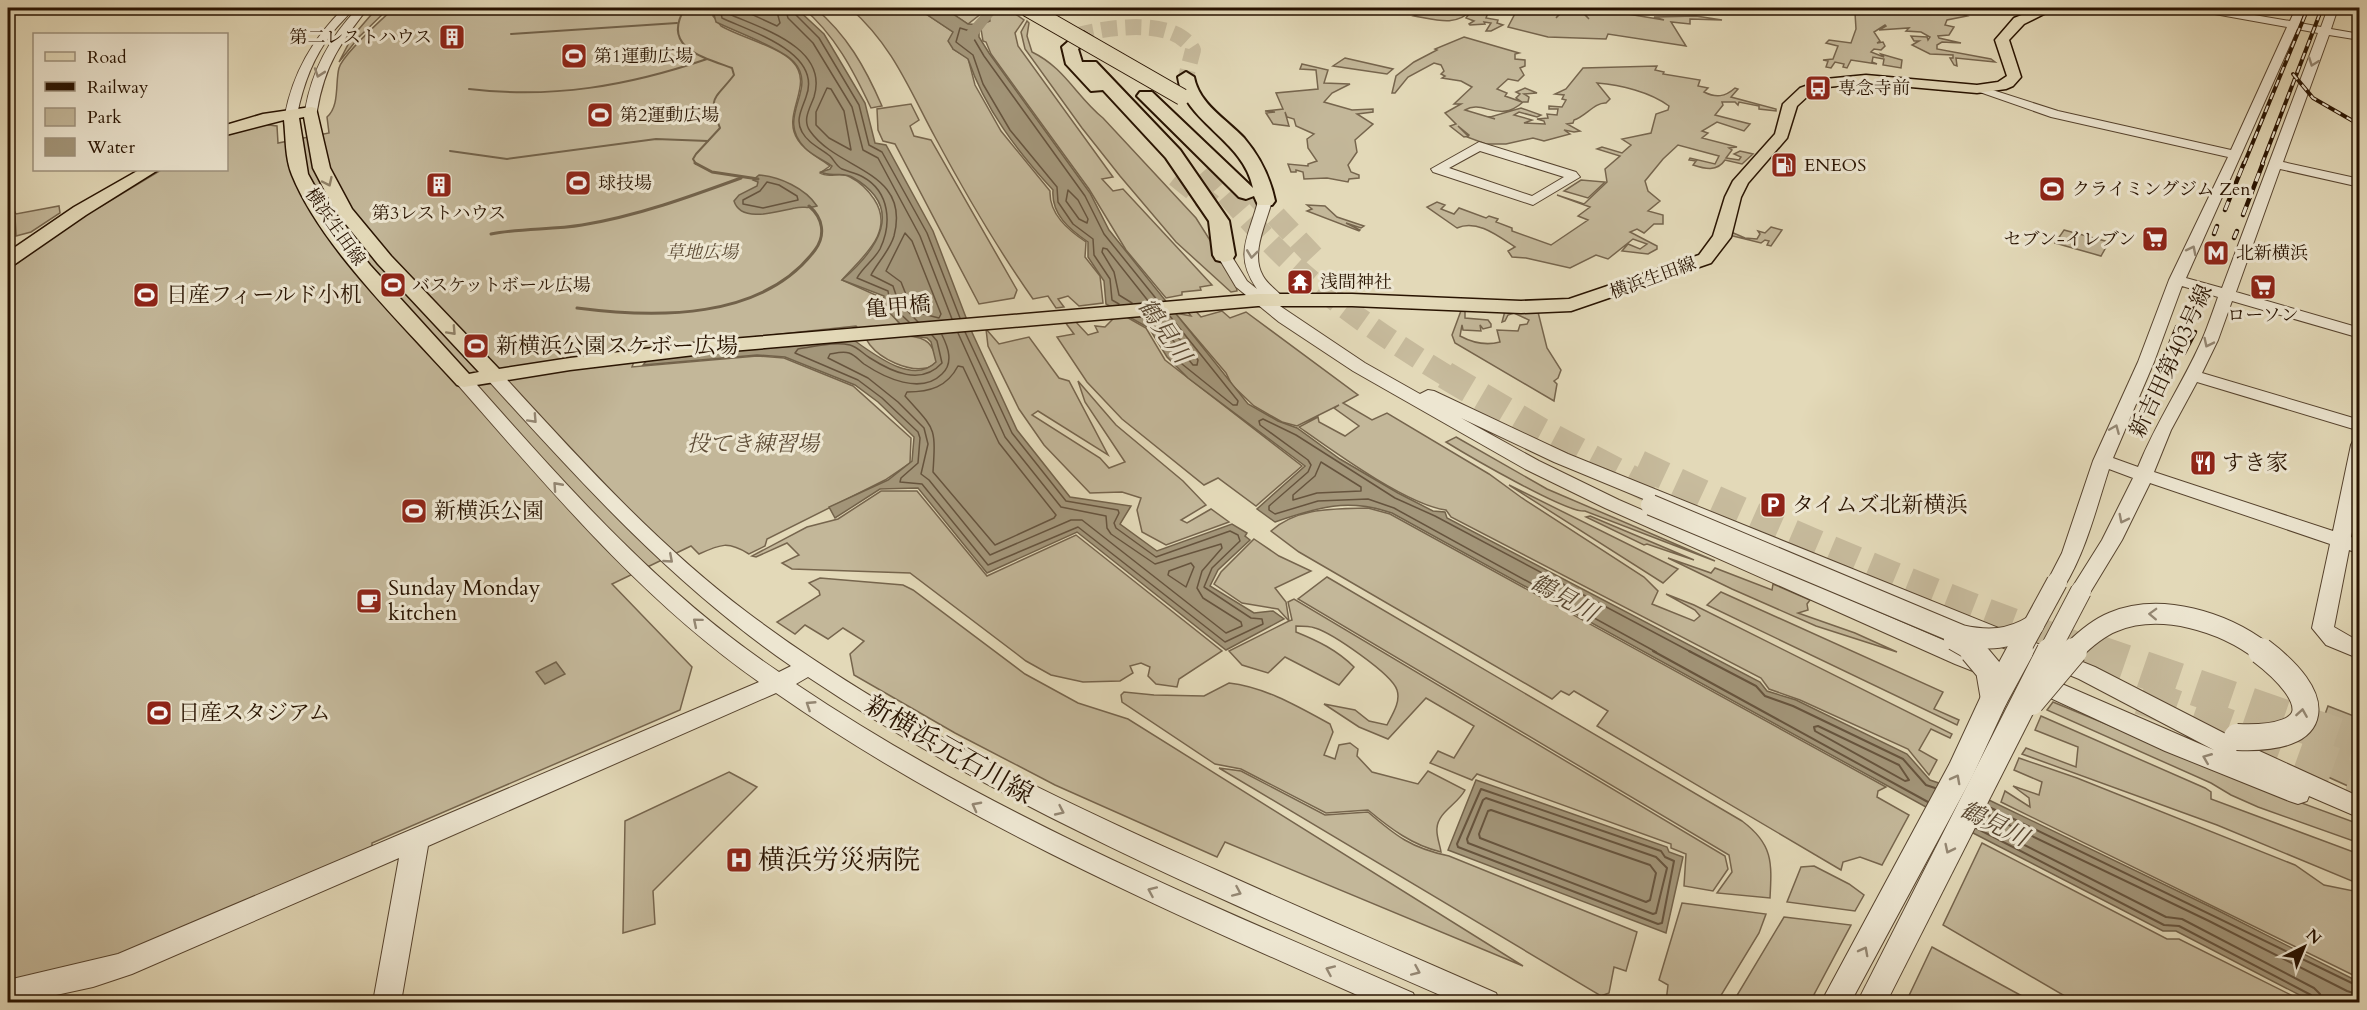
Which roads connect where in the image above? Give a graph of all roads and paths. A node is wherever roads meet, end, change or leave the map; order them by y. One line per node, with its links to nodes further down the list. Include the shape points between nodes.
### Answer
1 (349, 8): 15 (street, via 329,29 304,67)
2 (363, 8): 14 (street, one-way to 14, via 322,65)
3 (1018, 8): 22 (highway, via 1094,65)
4 (1026, 8): 19 (highway, bridge, via 1182,97); 24 (highway, bridge, via 1146,96)
5 (2050, 8): 13 (main road, 横浜生田線, via 2019,21 2002,40 2014,78 2001,86)
6 (2198, 8): 9 (street)
7 (2301, 8): 9 (street, 新吉田第403号線)
8 (2333, 8): 10 (street, 新吉田第403号線)
9 (2293, 25): 10 (street); 18 (street, 新吉田第403号線)
10 (2325, 30): 12 (street); 20 (street, 新吉田第403号線, one-way to 20)
11 (1081, 36): 22 (highway, via 1070,47 1073,62 1136,128)
12 (2360, 37)
13 (1977, 89): 18 (street, via 2055,114); 29 (main road, 横浜生田線, via 1866,79 1825,83 1804,91 1790,104 1782,135 1741,181 1722,237 1705,259 1583,302 1529,308)
14 (312, 119): 15 (main road); 34 (main road, 横浜生田線, one-way to 34, via 322,169 344,209 381,256)
15 (292, 122): 16 (main road); 35 (main road, 横浜生田線, via 300,174 322,215 363,269)
16 (228, 130)
17 (1479, 146): 17 (street, via 1438,169 1533,201 1573,177)
18 (2235, 155): 27 (street, 新吉田第403号線, one-way to 18)
19 (1251, 159): 24 (highway, via 1259,173); 24 (highway, via 1178,77 1165,90)
20 (2275, 164): 23 (street); 28 (street, 新吉田第403号線)
21 (148, 171): 26 (main road, via 80,210)
22 (1191, 176): 25 (highway, via 1219,221)
23 (2360, 183)
24 (1255, 196): 29 (street, one-way to 29, via 1251,268 1257,280)
25 (1224, 255): 30 (street, via 1241,284)
26 (8, 260)
27 (2177, 280): 28 (street); 39 (street, 新吉田第403号線, one-way to 27)
28 (2227, 296): 32 (street); 33 (street, 新吉田第403号線, one-way to 33)
29 (1277, 299): 30 (main road, 横浜生田線); 36 (street)
30 (1258, 300): 31 (main road, 横浜生田線); 36 (street, via 1359,367)
31 (1230, 302): 34 (main road, 亀甲橋, via 719,346)
32 (2360, 333)
33 (2191, 375): 37 (street); 40 (street, 新吉田第403号線)
34 (494, 376): 35 (main road); 45 (street, 新横浜元石川線, one-way to 45, via 664,556)
35 (464, 381): 46 (street, 新横浜元石川線, one-way to 35, via 673,602 605,539)
36 (1416, 394): 41 (street); 48 (street, via 1561,458 2004,638); 51 (street, one-way to 36, via 2173,744 2048,689 1963,658 1571,485 1467,429)
37 (2360, 426)
38 (2360, 445): 42 (street)
39 (2102, 461): 40 (street); 43 (street, 新吉田第403号線, bridge, via 2081,529)
40 (2144, 474): 42 (street); 49 (street, 新吉田第403号線, one-way to 49, bridge)
41 (1648, 507): 43 (street, bridge, via 1961,634 1978,639 2004,639); 47 (street, bridge, via 1972,649 1988,665)
42 (2350, 544): 44 (street, via 2323,628 2338,642)
43 (2034, 625): 47 (street, 新吉田第403号線, bridge)
44 (2360, 651)
45 (809, 668): 46 (street); 56 (street, 新横浜元石川線, one-way to 56, via 892,720 1040,802)
46 (777, 684): 52 (street); 55 (street, 新横浜元石川線, one-way to 46, via 1035,837 922,776)
47 (1994, 699): 57 (street, 新吉田第403号線, one-way to 47, bridge, via 1961,770)
48 (2151, 707): 49 (street, one-way to 49, bridge, via 2237,737 2272,738 2297,729 2303,720 2304,700 2290,677 2266,655 2222,630 2179,616 2143,614 2130,615 2098,630 2072,653 2041,694); 50 (street)
49 (2019, 711): 58 (street, 新吉田第403号線, one-way to 58, bridge)
50 (2360, 808)
51 (2360, 818)
52 (416, 838): 53 (street, via 122,965); 54 (street)
53 (8, 993)
54 (387, 1002)
55 (1403, 1002)
56 (1486, 1002)
57 (1836, 1002)
58 (1872, 1002)

